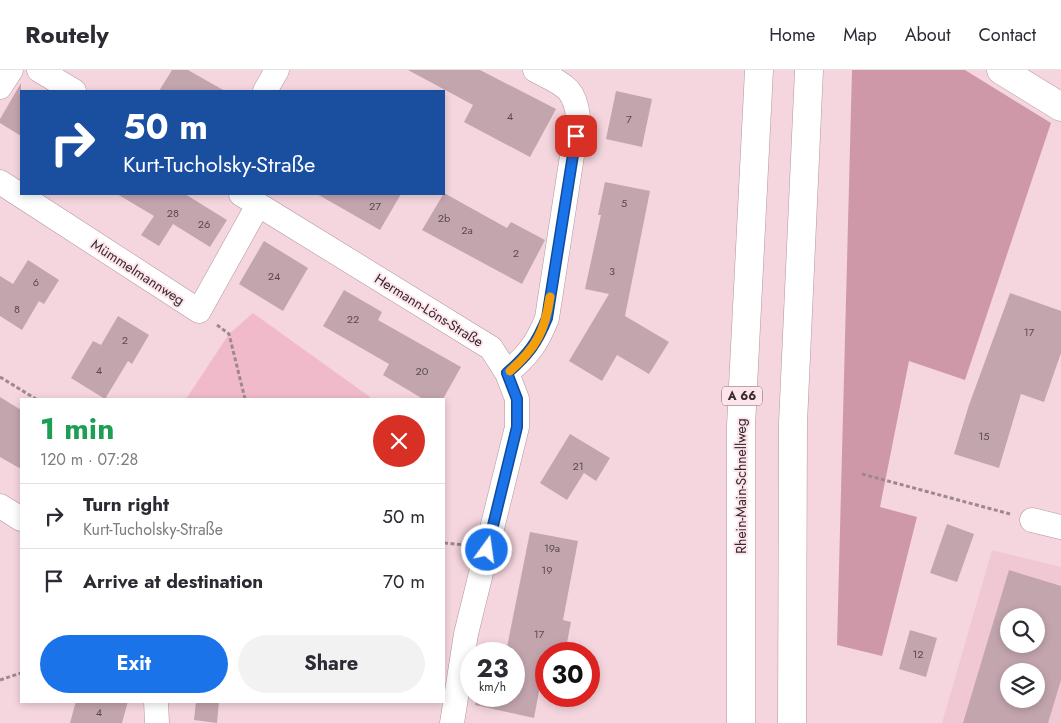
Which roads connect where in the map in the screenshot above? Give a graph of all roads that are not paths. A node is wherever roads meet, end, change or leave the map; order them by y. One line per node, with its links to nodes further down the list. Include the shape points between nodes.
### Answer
1 (11, 70): 8 (street)
2 (40, 70): 9 (street)
3 (277, 70): 10 (street)
4 (536, 70): 16 (street, via 565,86 576,99 578,117 547,318 528,355)
5 (759, 70): 24 (main road, Rhein-Main-Schnellweg / A 66, via 740,426)
6 (809, 70): 25 (main road, via 793,423)
7 (1001, 70): 11 (main road)
8 (0, 87)
9 (72, 90)
10 (266, 90)
11 (1061, 107)
12 (0, 182): 13 (street, Mümmelmannweg)
13 (20, 195)
14 (20, 195): 15 (street, Mümmelmannweg, via 199,311)
15 (250, 199): 16 (street, Hermann-Löns-Straße, via 491,348)
16 (507, 373): 23 (street, Hermann-Löns-Straße, via 517,399 517,427 466,634)
17 (0, 506): 18 (street)
18 (20, 518)
19 (1032, 520): 20 (street)
20 (1061, 527)
21 (156, 703): 22 (street)
22 (157, 723)
23 (452, 723)
24 (742, 723)
25 (792, 723)

